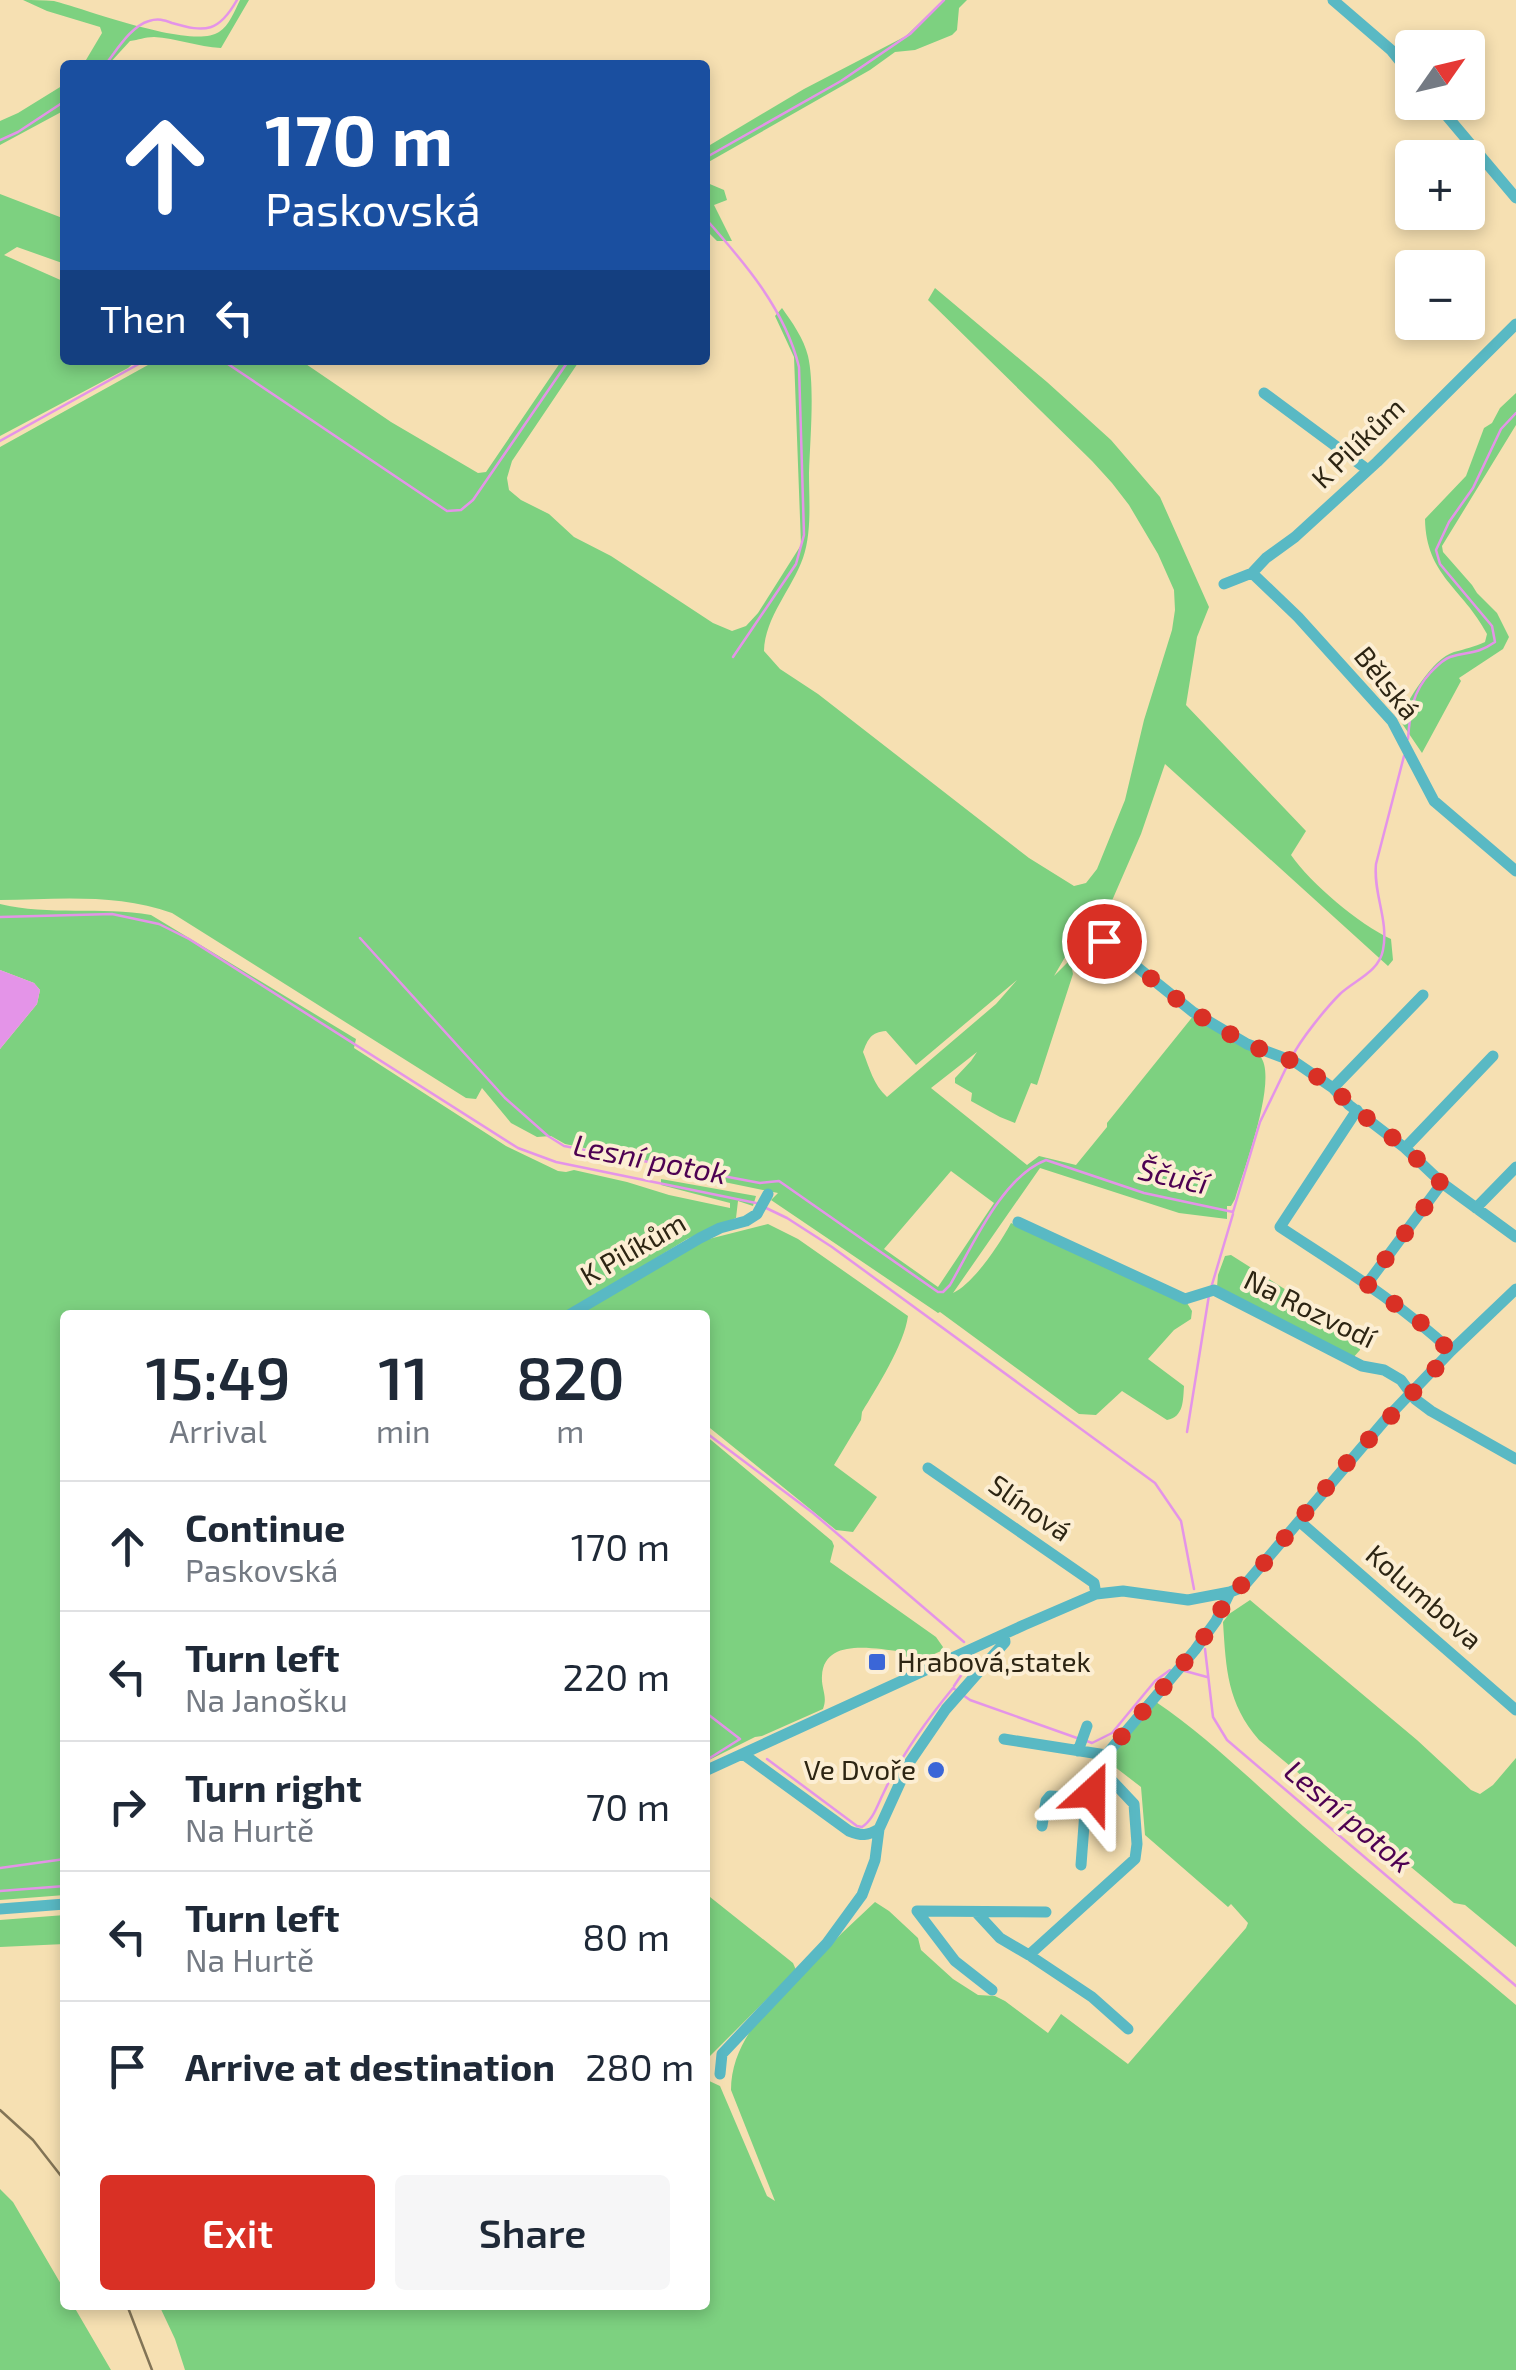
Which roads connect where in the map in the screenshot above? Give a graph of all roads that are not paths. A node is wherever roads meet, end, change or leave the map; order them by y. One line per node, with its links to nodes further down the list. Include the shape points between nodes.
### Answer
1 (1334, 0): 2 (street)
2 (1395, 55)
3 (1450, 120): 4 (street)
4 (1516, 198)
5 (1516, 324): 7 (street, K Pilíkům)
6 (1264, 393): 7 (street)
7 (1368, 470): 8 (street, K Pilíkům)
8 (1252, 574): 9 (street, K Pilíkům); 10 (street, Bělská, via 1392,721 1434,801)
9 (1224, 584)
10 (1516, 871)
11 (1086, 926): 14 (street, via 1193,1012)
12 (1423, 995): 14 (street)
13 (1494, 1056): 16 (street)
14 (1334, 1088): 15 (street)
15 (1357, 1110): 16 (street); 23 (street, via 1280,1227)
16 (1406, 1148): 18 (street)
17 (1516, 1167): 20 (street)
18 (1442, 1184): 20 (street); 23 (street)
19 (763, 1201): 25 (street, K Pilíkům, via 746,1221 720,1228)
20 (1476, 1208): 22 (street)
21 (1018, 1222): 27 (street, Na Rozvodí, via 1185,1299 1214,1290 1362,1366 1384,1370)
22 (1516, 1238)
23 (1367, 1284): 26 (street)
24 (1516, 1289): 26 (street)
25 (577, 1310)
26 (1451, 1352): 27 (street)
27 (1410, 1393): 28 (street, Na Rozvodí); 30 (street)
28 (1516, 1459)
29 (928, 1468): 32 (street, Slínová, via 1094,1583)
30 (1298, 1521): 31 (street, via 1250,1580); 34 (street, Kolumbova)
31 (1230, 1592): 32 (street, via 1188,1600 1123,1590); 37 (street, via 1202,1640)
32 (1096, 1594): 33 (street)
33 (1004, 1635): 36 (street); 42 (street, via 909,1763)
34 (1516, 1710)
35 (1004, 1739): 37 (street, via 1082,1738)
36 (743, 1754): 39 (street); 42 (street, via 849,1832 862,1836)
37 (1106, 1755): 38 (street)
38 (1101, 1769): 40 (street); 48 (street, via 1134,1804 1135,1859)
39 (710, 1770)
40 (1086, 1798): 41 (street, via 1050,1796); 43 (street)
41 (1042, 1826)
42 (880, 1829): 51 (street, via 862,1895 827,1944 722,2054)
43 (1081, 1865)
44 (60, 1904): 45 (street)
45 (0, 1909)
46 (976, 1912): 47 (street); 48 (street, via 1000,1938); 49 (street, via 917,1911 955,1960)
47 (1046, 1912)
48 (1029, 1954): 50 (street)
49 (992, 1990)
50 (1128, 2029)
51 (720, 2074)

